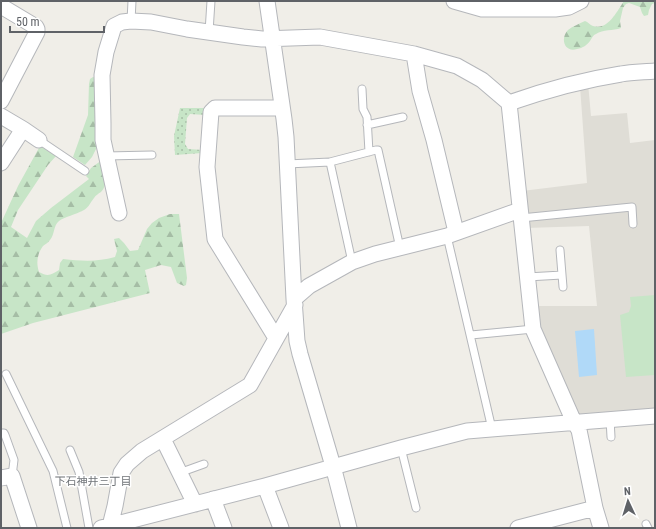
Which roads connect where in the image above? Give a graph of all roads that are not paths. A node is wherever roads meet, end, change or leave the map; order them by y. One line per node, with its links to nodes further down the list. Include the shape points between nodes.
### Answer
1 (132, 1): 7 (lane)
2 (211, 1): 8 (lane)
3 (267, 1): 9 (street)
4 (454, 1): 5 (street, via 482,10 498,10 555,9 569,7)
5 (582, 1)
6 (1, 6): 13 (street, via 37,29)
7 (131, 21): 8 (street); 22 (street, via 114,26 105,58 102,76 103,140)
8 (209, 32): 9 (street, via 243,38)
9 (272, 39): 10 (street, via 320,37); 15 (street)
10 (414, 54): 14 (street, via 457,66 482,80); 31 (street)
11 (655, 71): 14 (street, via 622,73)
12 (362, 89): 18 (lane)
13 (1, 101)
14 (509, 103): 29 (street)
15 (282, 108): 26 (street); 41 (street, via 215,108 211,112 207,167 215,239)
16 (1, 116): 19 (street)
17 (403, 117): 18 (lane)
18 (367, 124): 21 (lane)
19 (23, 129): 20 (street); 25 (street)
20 (39, 140): 27 (lane)
21 (369, 152): 24 (lane); 32 (lane, via 378,152)
22 (106, 156): 23 (lane); 28 (street)
23 (152, 156)
24 (330, 162): 26 (lane); 34 (lane)
25 (1, 163)
26 (287, 164): 38 (street)
27 (85, 171)
28 (118, 213)
29 (520, 214): 30 (lane, via 632,207); 31 (street); 36 (street)
30 (633, 224)
31 (452, 234): 32 (street); 40 (lane)
32 (400, 248): 34 (street)
33 (560, 250): 35 (lane)
34 (352, 262): 38 (street, via 309,286)
35 (562, 275): 36 (lane); 37 (lane)
36 (527, 277): 39 (street)
37 (563, 287)
38 (294, 302): 41 (street); 53 (street, via 300,354)
39 (533, 330): 40 (lane); 45 (street)
40 (471, 335): 46 (lane)
41 (276, 338): 49 (street, via 250,385)
42 (6, 374): 63 (lane, via 53,471)
43 (655, 416): 44 (street)
44 (610, 419): 45 (street); 48 (lane)
45 (574, 422): 46 (street); 60 (street, via 579,430)
46 (492, 429): 50 (street, via 467,432)
47 (1, 433): 55 (lane, via 4,433 14,457)
48 (611, 437)
49 (163, 439): 54 (street); 61 (street, via 136,455 123,469 115,506)
50 (401, 448): 53 (street); 59 (lane)
51 (70, 450): 64 (lane, via 79,472)
52 (204, 464): 54 (lane)
53 (333, 466): 56 (street); 67 (street)
54 (180, 473): 58 (street)
55 (7, 477): 62 (street)
56 (265, 486): 57 (street); 66 (street)
57 (213, 499): 58 (street); 65 (street)
58 (195, 504): 61 (street)
59 (416, 508)
60 (595, 508): 68 (street); 69 (street)
61 (106, 527)
62 (29, 528)
63 (67, 528)
64 (89, 528)
65 (224, 528)
66 (281, 528)
67 (350, 528)
68 (519, 528)
69 (601, 528)

